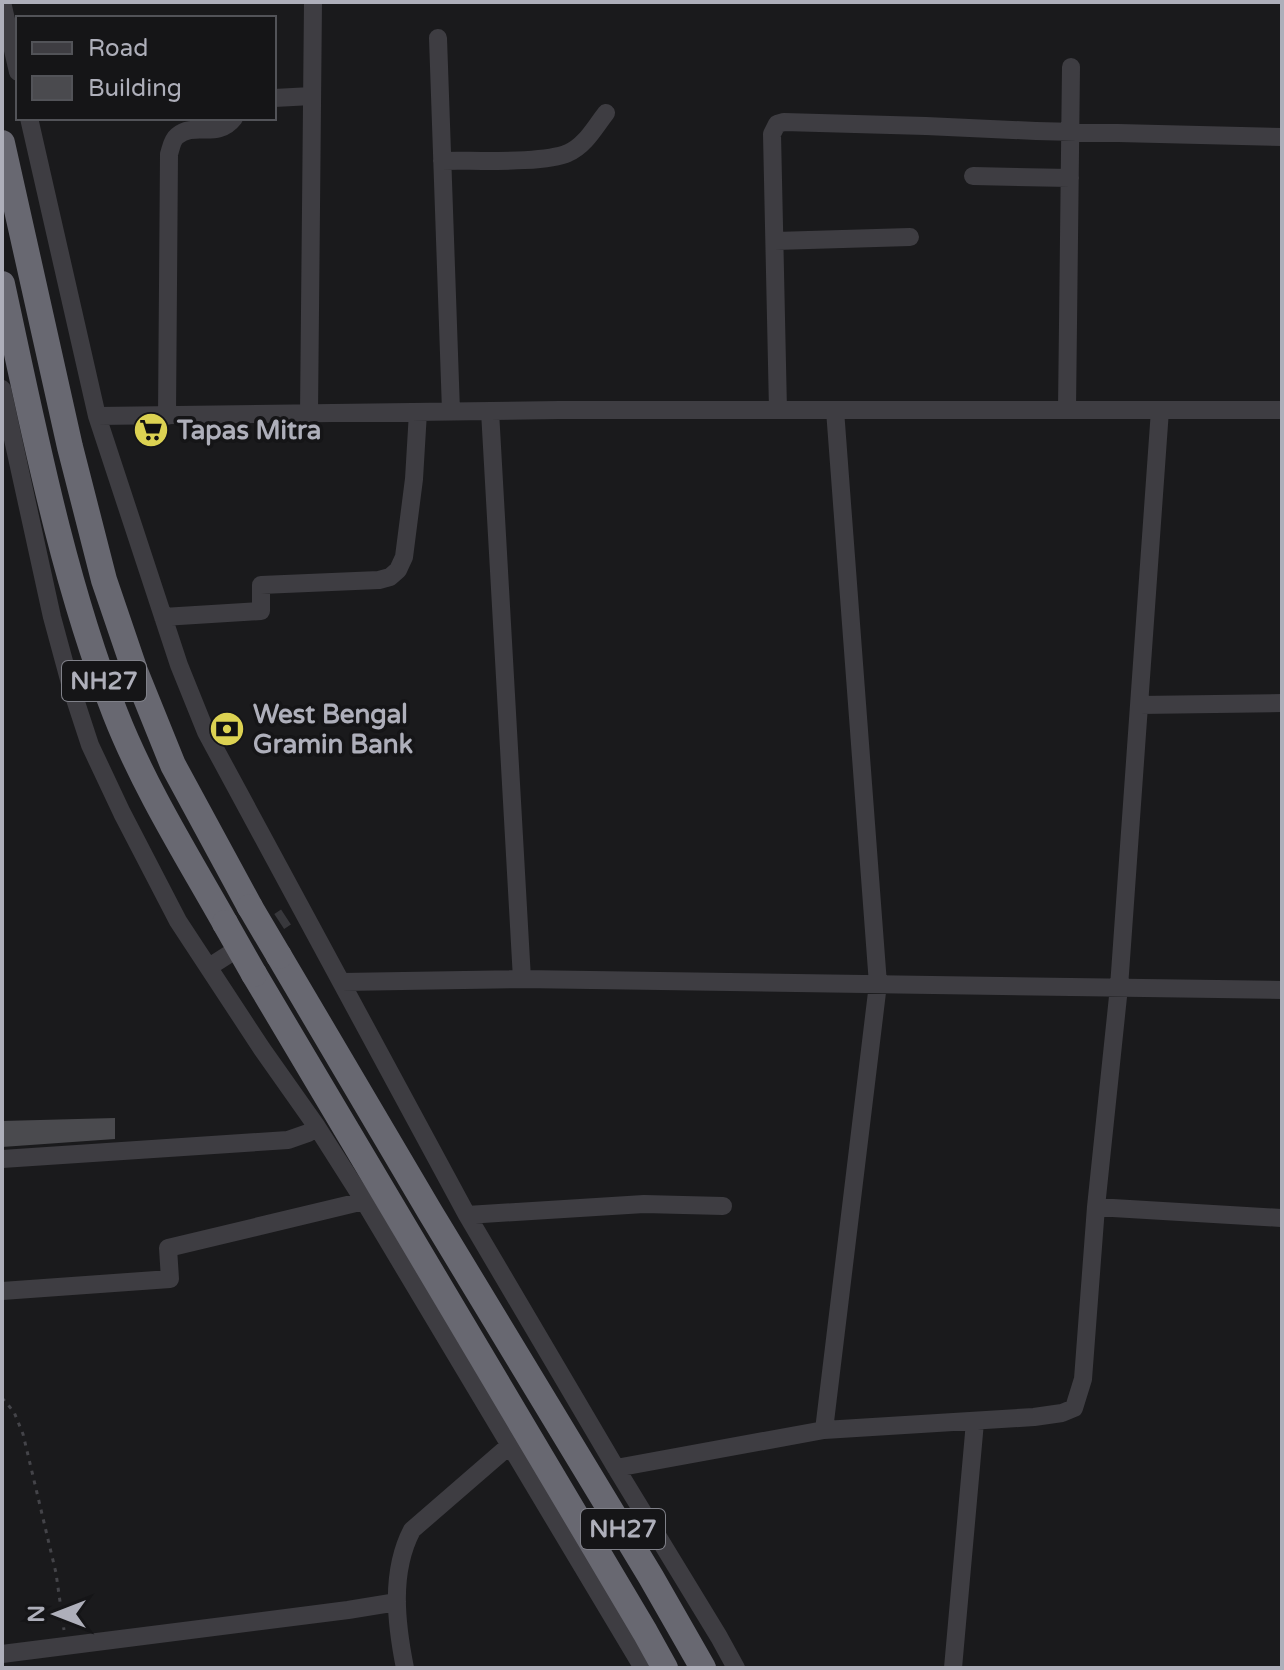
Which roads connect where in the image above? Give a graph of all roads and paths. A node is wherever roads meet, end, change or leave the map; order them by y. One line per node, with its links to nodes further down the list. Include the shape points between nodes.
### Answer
1 (2, 2): 4 (street)
2 (313, 2): 6 (street)
3 (438, 38): 14 (street)
4 (16, 63)
5 (1071, 67): 11 (street)
6 (312, 96): 7 (street); 29 (street)
7 (276, 98)
8 (606, 113): 14 (street, via 566,154)
9 (29, 120): 30 (street)
10 (233, 120): 31 (street, via 228,127 178,135 169,154)
11 (1070, 132): 12 (street); 16 (street); 18 (street, via 780,123 772,134)
12 (1282, 137)
13 (2, 143): 61 (highway, NH27, bridge, via 104,580 173,765 250,907)
14 (442, 161): 26 (street)
15 (973, 176): 16 (street)
16 (1070, 178): 23 (street)
17 (910, 237): 18 (street)
18 (775, 241): 21 (street)
19 (2, 284): 60 (highway, NH27, bridge, via 59,535 91,646 145,781)
20 (2, 389): 36 (street, via 52,617 90,745 152,874)
21 (778, 410): 22 (street); 27 (street)
22 (835, 410): 23 (street); 39 (street)
23 (1067, 410): 24 (street)
24 (1160, 410): 25 (street); 34 (street)
25 (1282, 410)
26 (451, 411): 27 (street); 28 (street)
27 (490, 411): 37 (street)
28 (418, 412): 29 (street); 32 (street, via 404,557 390,577 261,585 261,611)
29 (309, 414): 31 (street)
30 (97, 416): 31 (street); 32 (street)
31 (167, 416)
32 (163, 617): 38 (street, via 206,732 294,913)
33 (1282, 703): 34 (street)
34 (1139, 705): 40 (street)
35 (234, 951): 36 (street)
36 (209, 967): 42 (street)
37 (522, 979): 38 (street); 39 (street)
38 (342, 982): 47 (street)
39 (878, 984): 40 (street); 52 (street)
40 (1119, 987): 41 (street); 46 (street)
41 (1282, 990)
42 (317, 1127): 43 (street, via 288,1140); 44 (street)
43 (2, 1159)
44 (364, 1201): 49 (street, via 168,1248 170,1279); 53 (street)
45 (723, 1206): 47 (street, via 644,1204)
46 (1096, 1207): 48 (street); 51 (street, via 1083,1379 1074,1408)
47 (467, 1215): 54 (street)
48 (1281, 1218)
49 (2, 1291)
50 (2, 1398): 56 (path, via 23,1434 56,1573)
51 (975, 1422): 52 (street); 63 (street)
52 (824, 1430): 54 (street)
53 (510, 1445): 55 (street, via 412,1530 401,1558); 59 (street)
54 (616, 1468): 62 (street)
55 (397, 1602): 56 (street); 58 (street)
56 (66, 1646): 57 (street)
57 (2, 1654)
58 (405, 1668)
59 (643, 1668)
60 (665, 1668)
61 (703, 1668)
62 (736, 1668)
63 (953, 1668)

